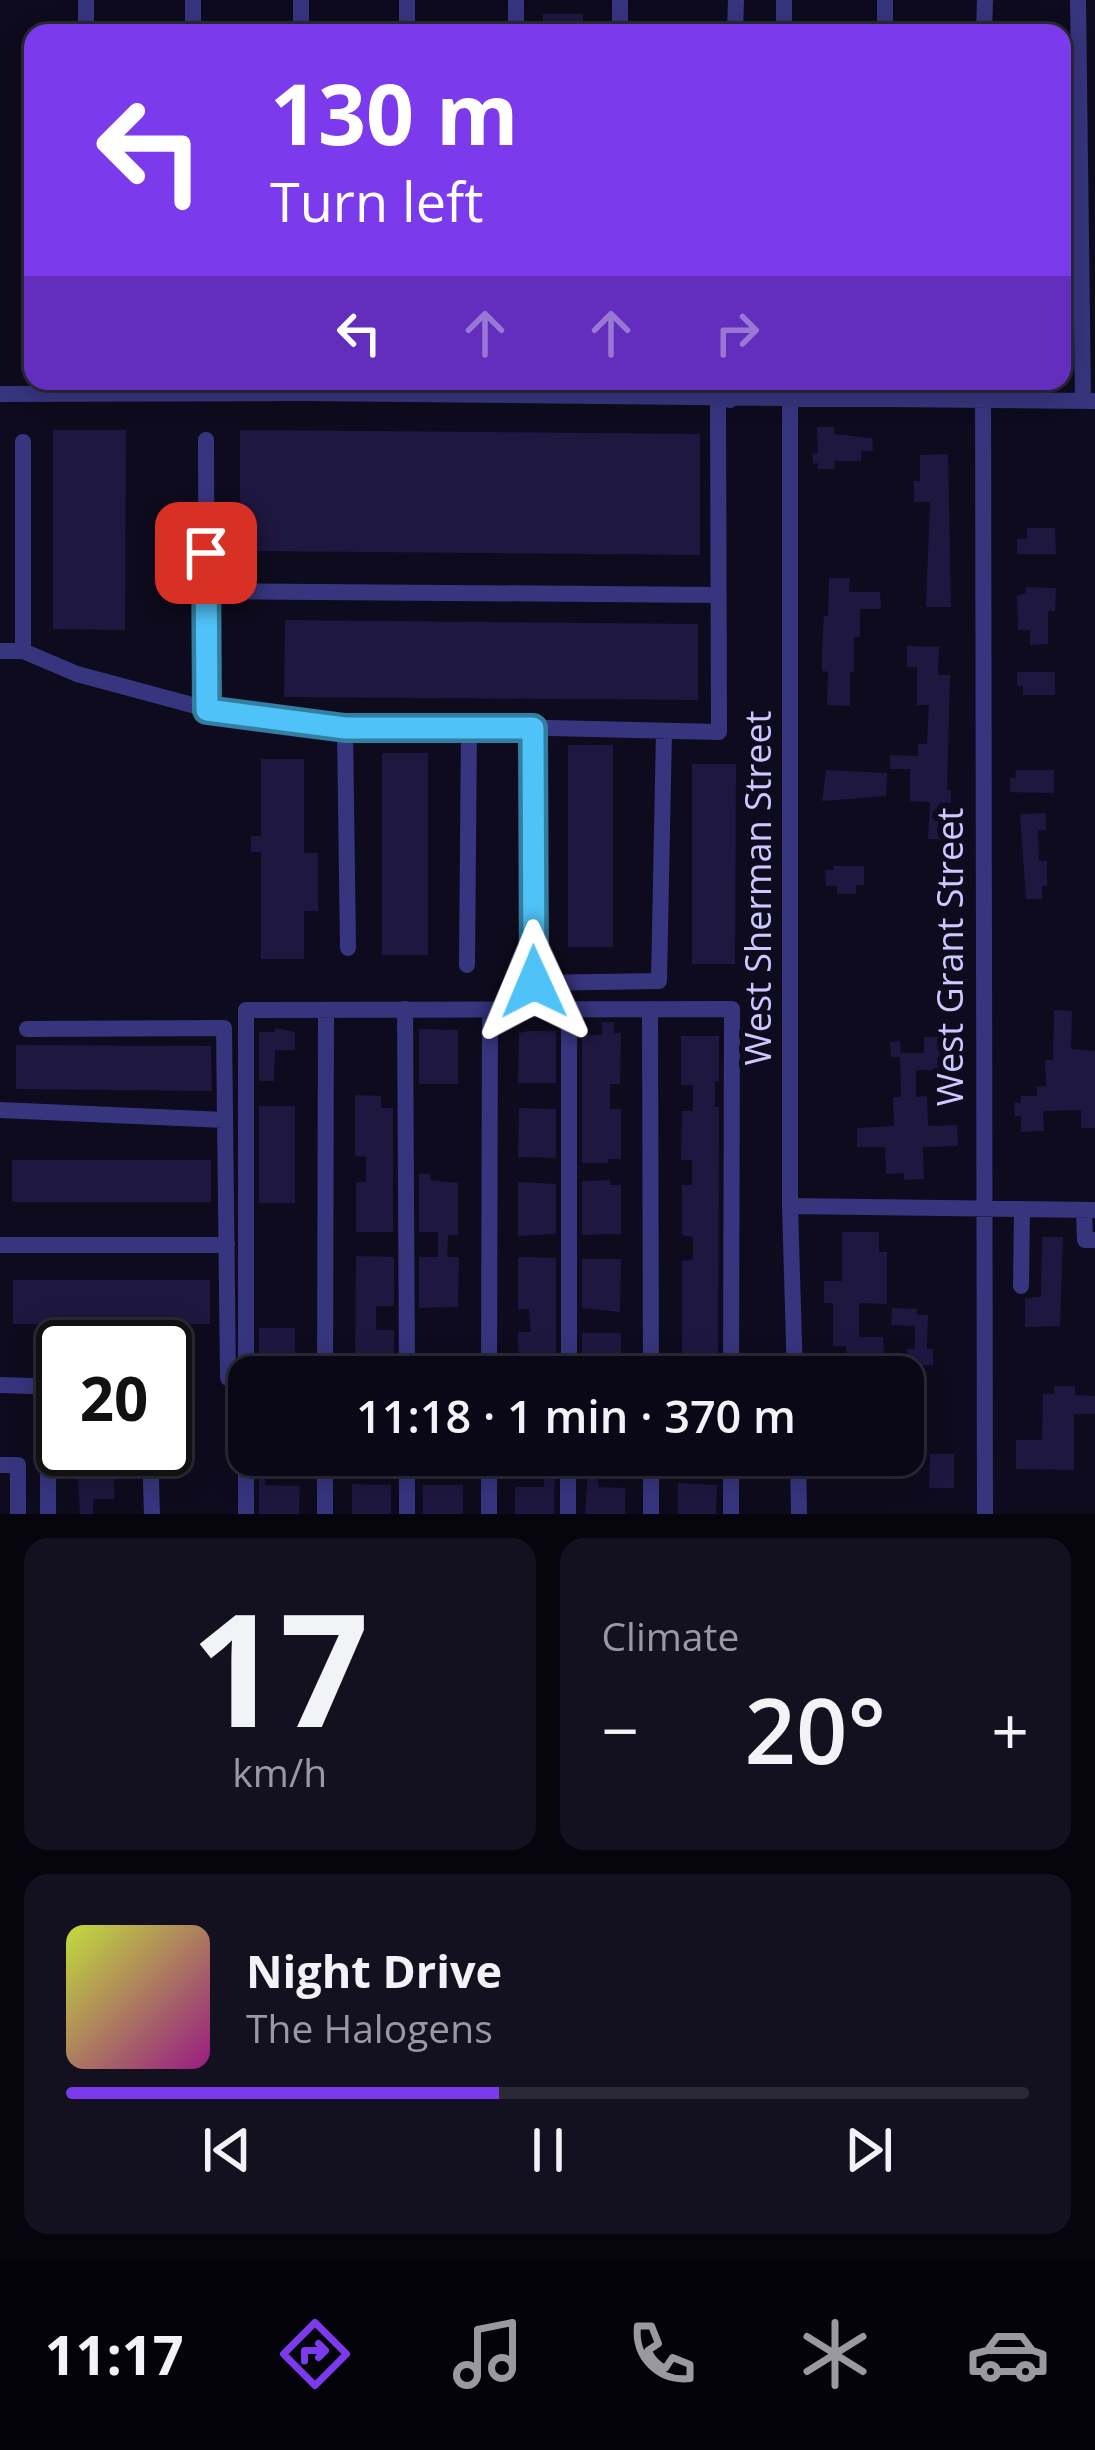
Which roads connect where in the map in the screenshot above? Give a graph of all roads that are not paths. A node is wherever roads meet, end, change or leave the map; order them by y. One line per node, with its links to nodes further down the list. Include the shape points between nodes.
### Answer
1 (1078, 0): 9 (street)
2 (49, 390): 8 (street)
3 (620, 390): 7 (street)
4 (789, 390): 5 (street); 7 (street); 31 (street, West Sherman Street)
5 (885, 390): 6 (street)
6 (983, 390): 9 (street); 32 (street, West Grant Street)
7 (726, 393): 13 (street)
8 (0, 394)
9 (1089, 401)
10 (206, 440): 12 (street)
11 (22, 442): 15 (street)
12 (206, 591): 13 (street); 16 (street)
13 (717, 595): 20 (street, via 719,732)
14 (0, 651): 15 (street)
15 (22, 651): 16 (street)
16 (207, 710): 18 (street)
17 (469, 726): 18 (street); 19 (street); 22 (street)
18 (345, 728): 21 (street)
19 (533, 728): 20 (street); 20 (street, via 534,982 659,981)
20 (664, 731)
21 (348, 947)
22 (466, 965)
23 (569, 1009): 24 (street); 27 (street); 43 (street)
24 (650, 1009): 44 (street); 45 (street, via 732,1009)
25 (326, 1010): 26 (street); 39 (street, via 246,1010); 40 (street)
26 (405, 1010): 27 (street); 41 (street)
27 (490, 1010): 42 (street)
28 (27, 1029): 30 (street, via 224,1028)
29 (0, 1110): 30 (street)
30 (225, 1120): 37 (street)
31 (790, 1206): 32 (street); 46 (street, West Sherman Street)
32 (984, 1209): 33 (street); 72 (street, West Grant Street)
33 (1022, 1209): 34 (street); 38 (street)
34 (1090, 1210): 35 (street, via 1084,1240)
35 (1095, 1240)
36 (0, 1245): 37 (street)
37 (226, 1245): 47 (street)
38 (1021, 1286)
39 (248, 1356)
40 (325, 1356)
41 (407, 1356)
42 (489, 1356)
43 (569, 1356)
44 (651, 1356)
45 (731, 1356)
46 (794, 1356)
47 (227, 1378)
48 (0, 1384): 49 (street)
49 (36, 1386)
50 (0, 1465): 61 (street, via 18,1465)
51 (50, 1476): 62 (street)
52 (151, 1476): 63 (street)
53 (247, 1476): 64 (street)
54 (325, 1476): 65 (street)
55 (407, 1476): 66 (street)
56 (489, 1476): 67 (street)
57 (568, 1476): 68 (street)
58 (651, 1476): 69 (street)
59 (731, 1476): 70 (street)
60 (798, 1476): 71 (street)
61 (18, 1514)
62 (47, 1514)
63 (152, 1514)
64 (246, 1514)
65 (325, 1514)
66 (407, 1514)
67 (489, 1514)
68 (568, 1514)
69 (651, 1514)
70 (731, 1514)
71 (799, 1514)
72 (986, 1514)

